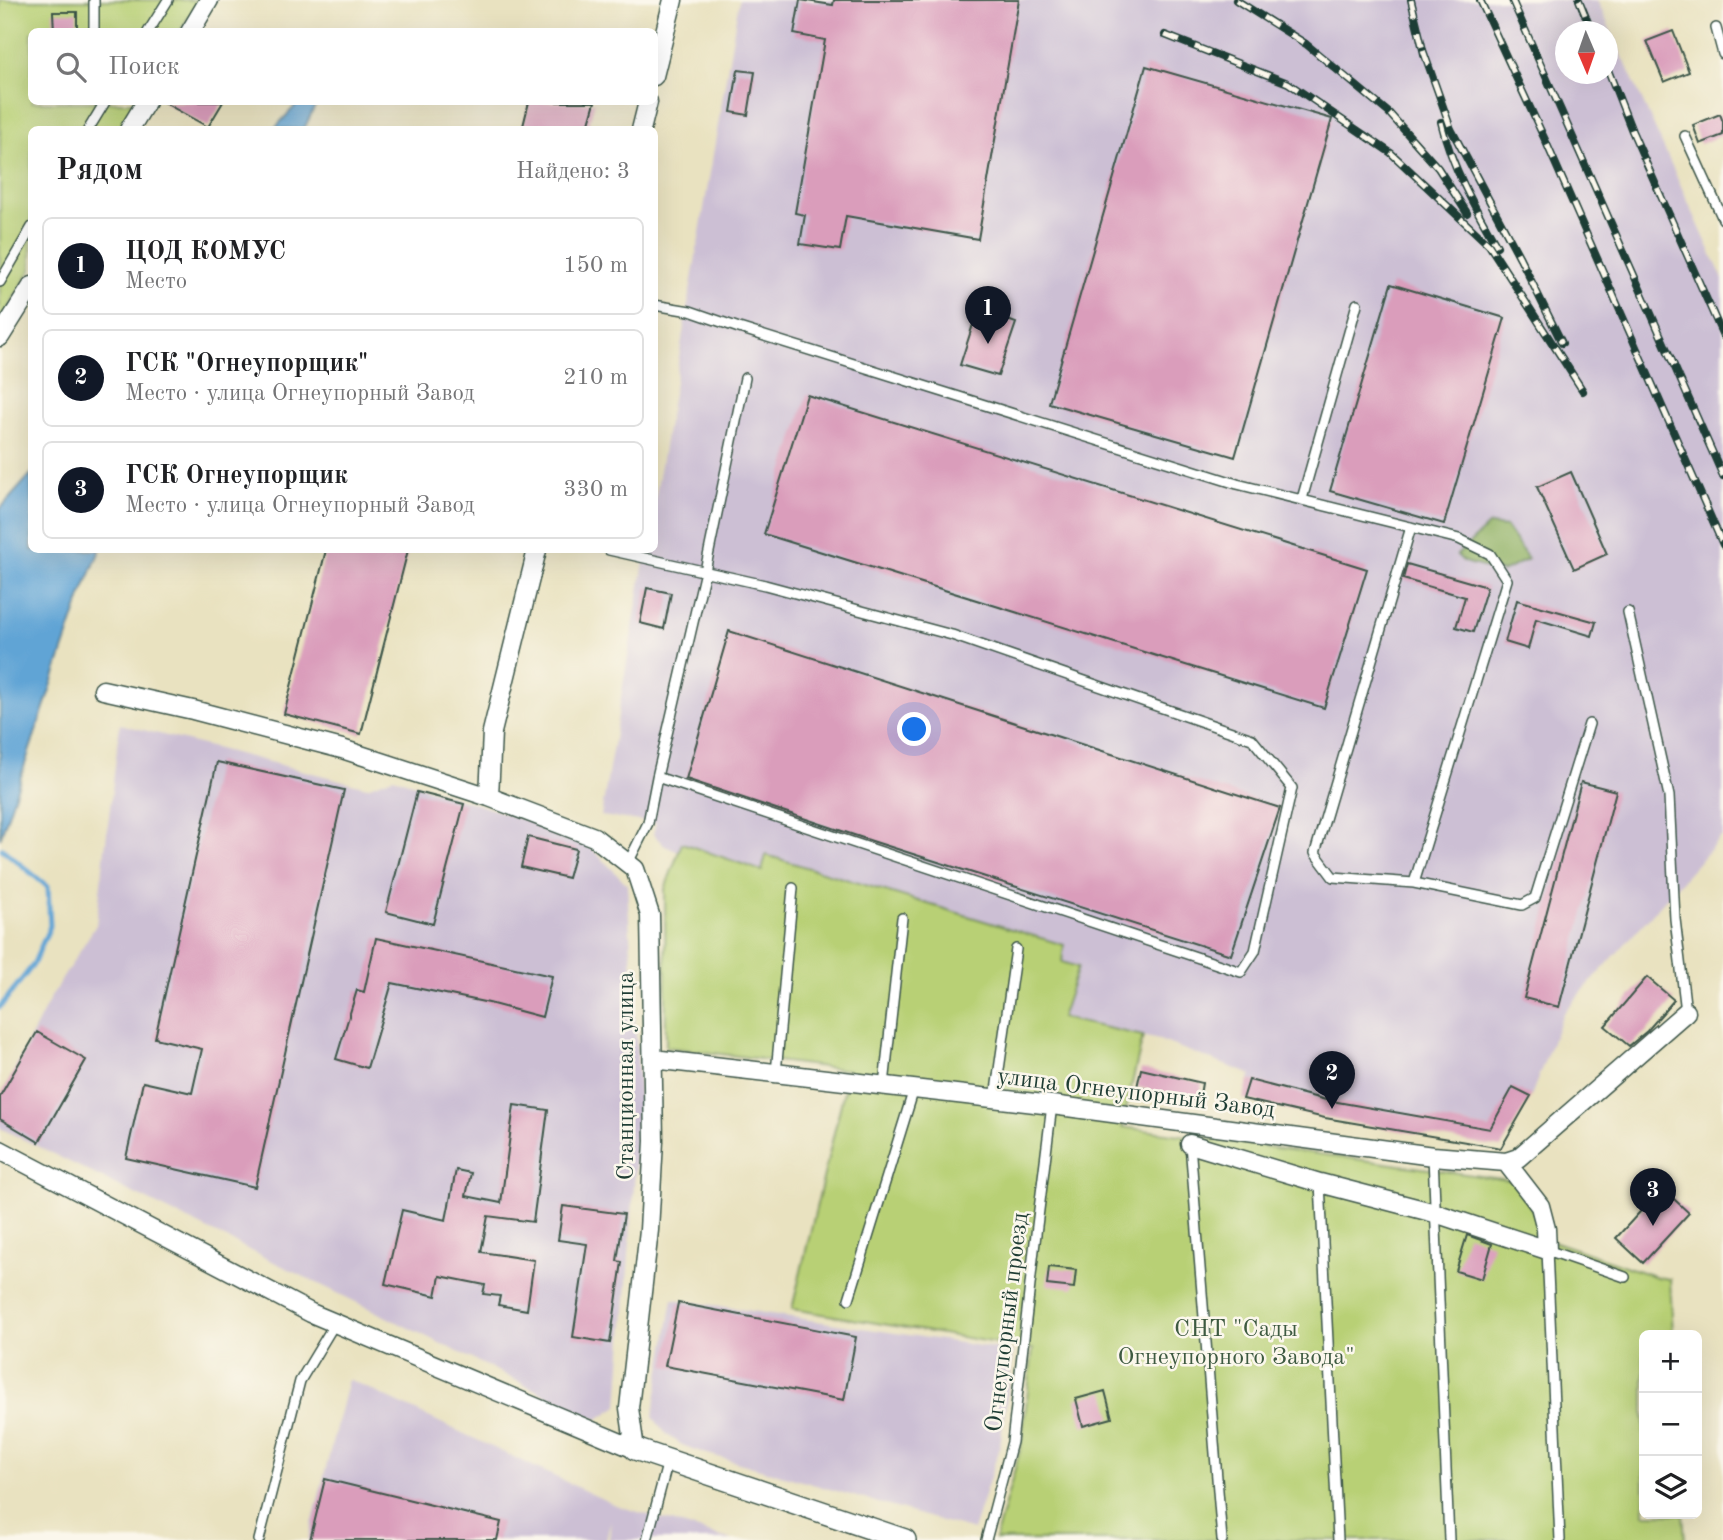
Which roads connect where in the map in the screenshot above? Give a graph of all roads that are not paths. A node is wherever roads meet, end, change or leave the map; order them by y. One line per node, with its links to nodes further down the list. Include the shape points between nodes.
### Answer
1 (94, 0): 6 (lane)
2 (168, 0): 7 (lane)
3 (209, 0): 8 (street)
4 (673, 0): 10 (street)
5 (1716, 27): 9 (lane)
6 (94, 28)
7 (150, 28)
8 (192, 28)
9 (1723, 54)
10 (658, 60)
11 (94, 105): 15 (lane)
12 (103, 105): 15 (lane)
13 (144, 105): 17 (street)
14 (647, 105): 18 (street)
15 (94, 120): 16 (lane)
16 (90, 126)
17 (131, 126)
18 (642, 126)
19 (1685, 136): 20 (lane)
20 (1723, 219)
21 (28, 234): 22 (lane)
22 (0, 282)
23 (28, 292): 26 (street)
24 (1357, 304): 28 (lane)
25 (658, 306): 28 (lane, via 690,311 1224,480)
26 (0, 337)
27 (745, 378): 32 (lane)
28 (1301, 499): 29 (lane)
29 (1411, 527): 39 (lane, via 1459,539 1490,554 1507,580); 39 (lane, via 1315,853 1333,877)
30 (536, 553): 37 (street, via 492,732)
31 (623, 553): 32 (lane)
32 (705, 571): 36 (lane); 36 (lane, via 952,635 1252,739 1292,788 1255,951 1241,972)
33 (1628, 611): 43 (lane, via 1669,796 1675,919)
34 (103, 690): 37 (street, Станционная улица, via 342,749)
35 (1589, 724): 39 (lane, via 1535,898 1522,905)
36 (657, 777): 38 (lane, via 648,822)
37 (489, 797): 38 (street, Станционная улица, via 594,837)
38 (628, 863): 44 (street, Станционная улица, via 635,869 650,915)
39 (1414, 883)
40 (793, 888): 45 (lane)
41 (902, 918): 46 (lane)
42 (1016, 949): 48 (lane)
43 (1686, 1013): 53 (street, via 1518,1158)
44 (653, 1059): 45 (street, улица Огнеупорный Завод); 60 (street, Станционная улица, via 649,1230 629,1408)
45 (776, 1073): 46 (street, улица Огнеупорный Завод)
46 (884, 1085): 47 (street, улица Огнеупорный Завод)
47 (914, 1088): 48 (street, улица Огнеупорный Завод); 58 (lane)
48 (995, 1098): 49 (street, улица Огнеупорный Завод)
49 (1052, 1105): 52 (street, улица Огнеупорный Завод); 65 (lane, Огнеупорный проезд, via 1012,1442)
50 (1190, 1144): 54 (street); 66 (lane)
51 (0, 1150): 59 (street)
52 (1433, 1156): 53 (street, улица Огнеупорный Завод); 55 (lane)
53 (1506, 1162): 56 (street, via 1540,1206)
54 (1320, 1183): 55 (street); 67 (lane)
55 (1435, 1213): 56 (street); 68 (lane)
56 (1546, 1250): 57 (lane); 69 (lane)
57 (1626, 1277)
58 (849, 1299)
59 (335, 1323): 60 (street); 62 (lane, via 300,1381)
60 (635, 1450): 61 (street)
61 (668, 1461): 63 (lane); 64 (street)
62 (258, 1540)
63 (647, 1540)
64 (905, 1540)
65 (986, 1540)
66 (1222, 1540)
67 (1338, 1540)
68 (1449, 1540)
69 (1560, 1540)

